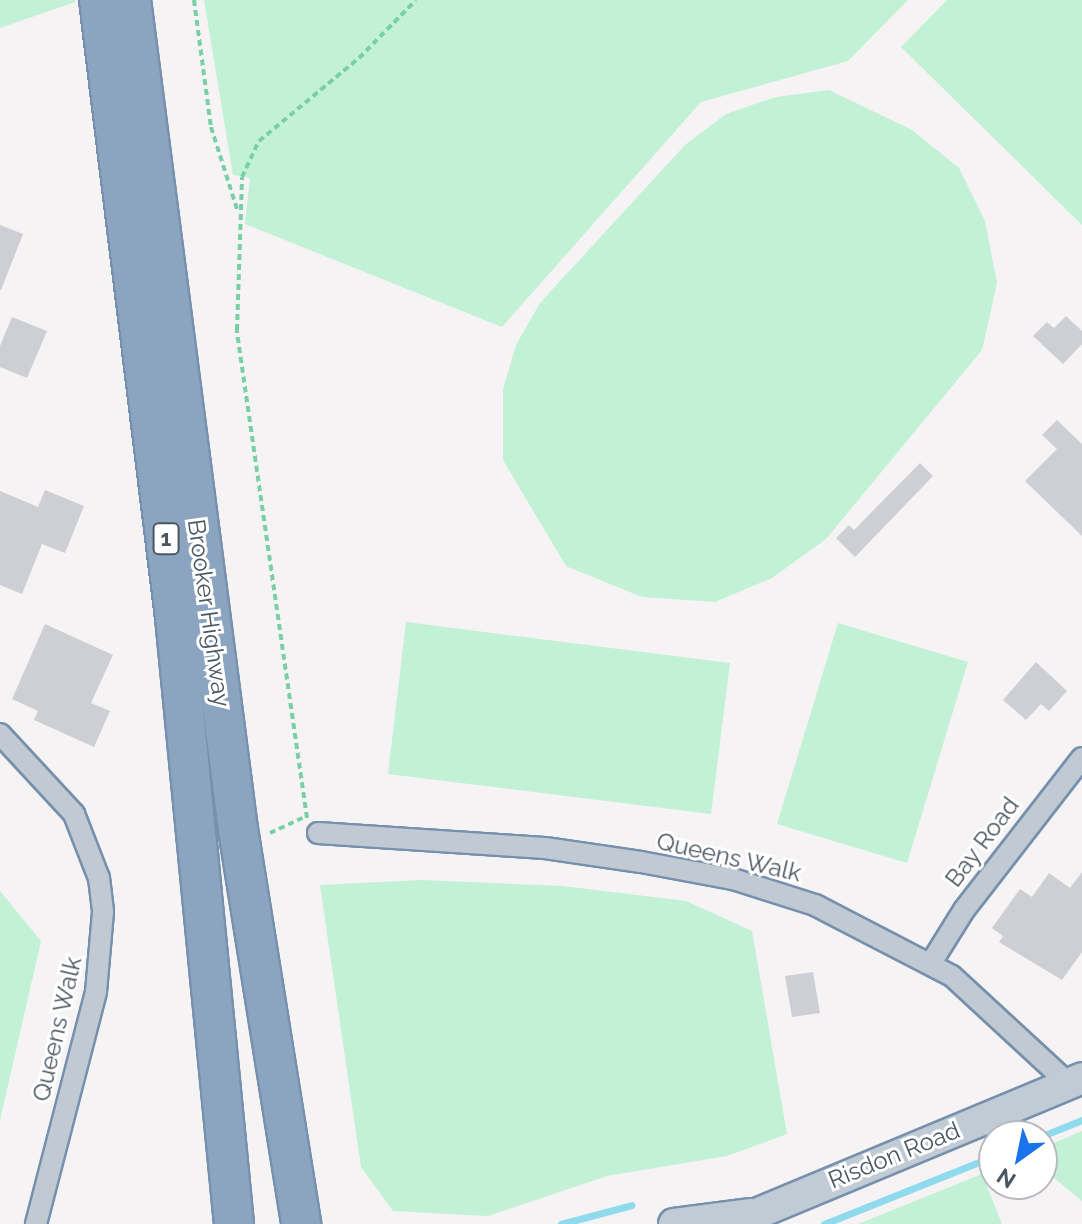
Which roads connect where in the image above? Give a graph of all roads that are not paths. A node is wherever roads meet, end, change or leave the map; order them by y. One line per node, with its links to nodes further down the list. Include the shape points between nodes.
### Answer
1 (99, 0): 11 (highway, Brooker Highway / 1, via 163,513)
2 (131, 0): 8 (highway, Brooker Highway / 1, via 236,813)
3 (0, 734): 10 (street, Queens Walk, via 74,814 99,878 103,912 96,992)
4 (1082, 758): 6 (street, Bay Road, via 973,897)
5 (312, 825): 6 (street, Queens Walk, via 545,848 733,879 815,905)
6 (931, 963): 7 (street, Queens Walk)
7 (1075, 1081): 9 (street, Risdon Road)
8 (294, 1176): 12 (highway, Brooker Highway / 1); 13 (street)
9 (741, 1219): 14 (street, Risdon Road)
10 (36, 1224)
11 (234, 1224)
12 (301, 1224)
13 (314, 1224)
14 (674, 1224)

